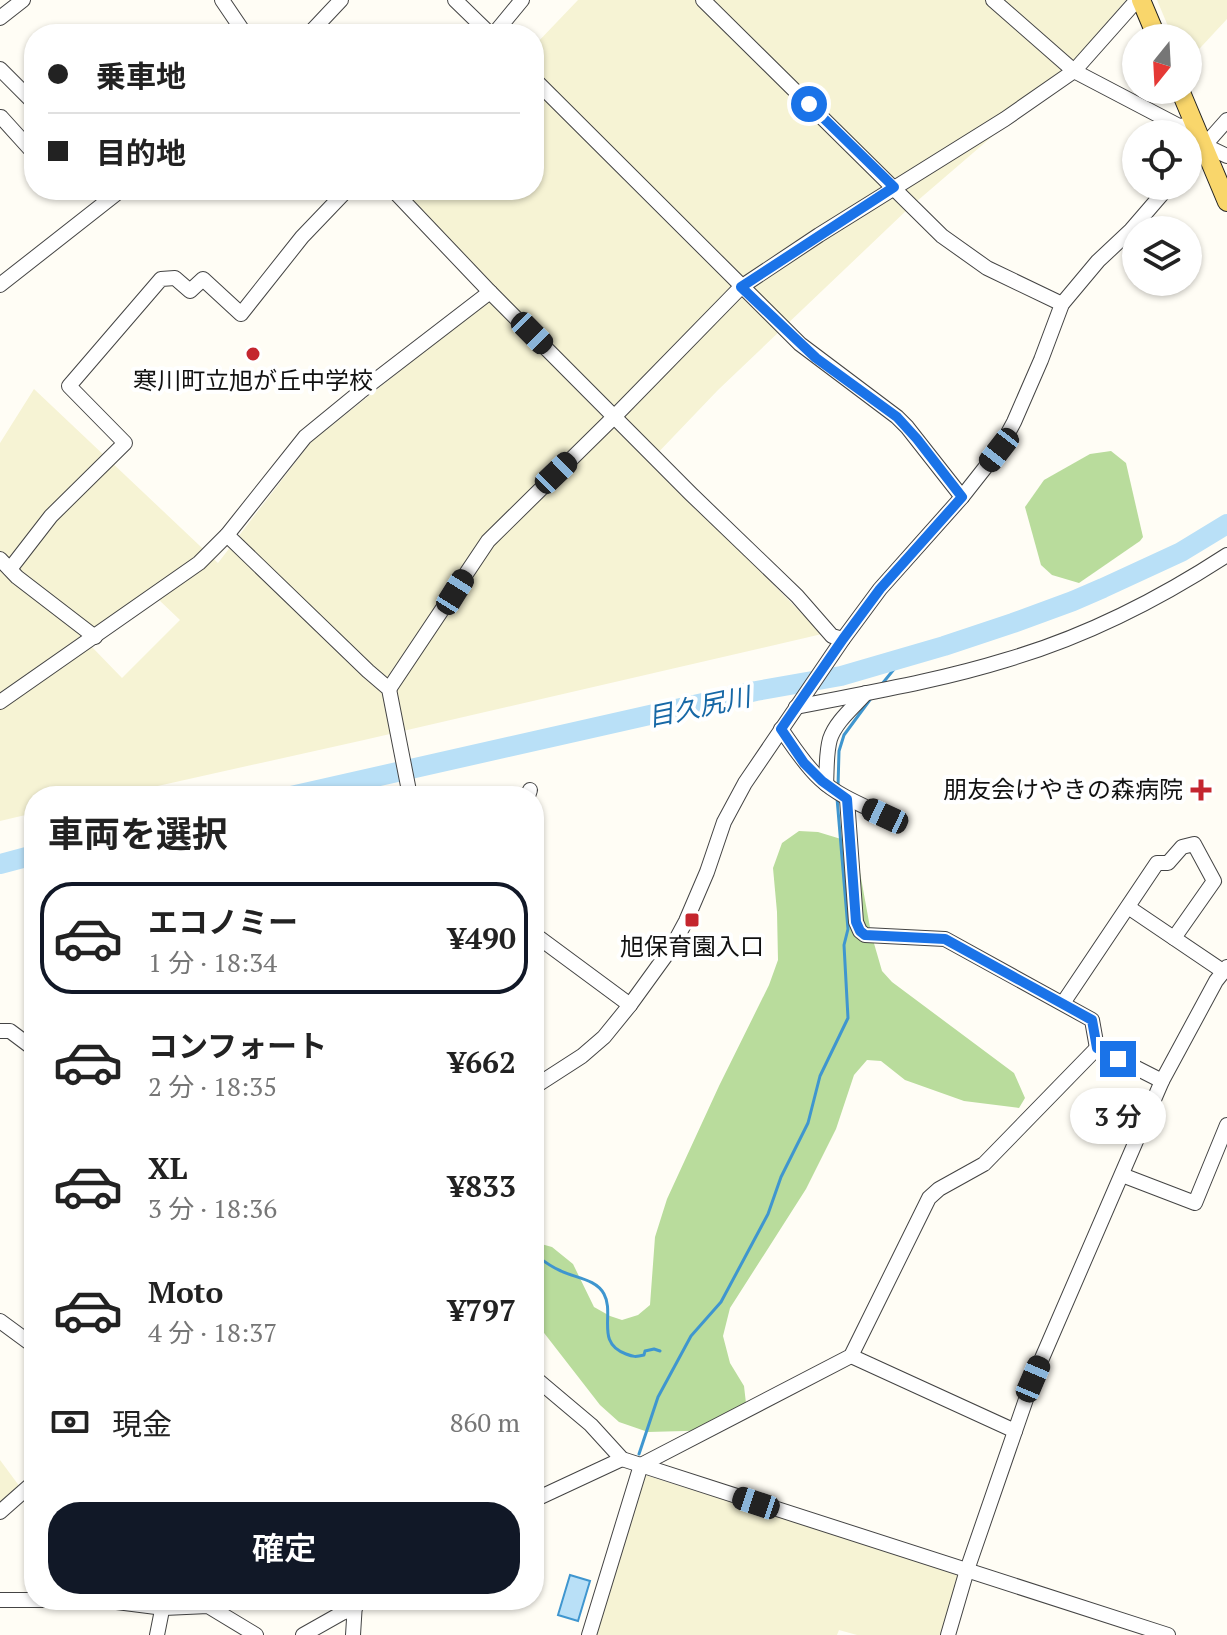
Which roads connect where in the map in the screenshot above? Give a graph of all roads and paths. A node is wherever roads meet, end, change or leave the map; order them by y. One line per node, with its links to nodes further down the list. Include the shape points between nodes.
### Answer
1 (23, 0): 9 (street)
2 (222, 0): 10 (street)
3 (341, 0): 11 (street)
4 (455, 0): 12 (street)
5 (522, 0): 13 (street)
6 (703, 0): 27 (street)
7 (993, 0): 16 (street)
8 (1139, 0): 14 (main road); 16 (street)
9 (0, 18)
10 (238, 24)
11 (318, 24)
12 (481, 24)
13 (501, 24)
14 (1150, 24)
15 (0, 69): 18 (street)
16 (1074, 71): 20 (street); 27 (street)
17 (544, 89): 34 (street)
18 (24, 93)
19 (0, 118): 23 (street)
20 (1168, 120)
21 (1227, 120): 24 (street)
22 (1202, 140): 24 (main road)
23 (24, 142)
24 (1204, 145): 25 (street); 26 (street); 32 (main road)
25 (1202, 147)
26 (1227, 156)
27 (894, 187): 34 (street); 36 (street, via 942,236 987,268)
28 (107, 200): 33 (street)
29 (337, 200): 41 (street, via 241,314 203,279 190,291 175,278 161,279 69,386 125,443)
30 (403, 200): 35 (street)
31 (1157, 200): 36 (street)
32 (1227, 202)
33 (0, 285)
34 (741, 287): 37 (street); 38 (street, via 808,351 897,417)
35 (490, 292): 37 (street); 39 (street, via 305,437)
36 (1062, 304): 38 (street, via 1014,422)
37 (615, 416): 43 (street); 44 (street, via 488,541)
38 (962, 497): 43 (street, via 880,589)
39 (227, 535): 42 (street, via 199,563); 44 (street)
40 (1227, 555): 45 (street, via 1144,605 1086,632 1007,660)
41 (5, 564): 42 (street)
42 (95, 637): 46 (street)
43 (840, 645): 47 (street)
44 (389, 689): 50 (street)
45 (866, 693): 47 (street); 49 (street, via 836,727)
46 (0, 702)
47 (798, 705): 48 (street)
48 (781, 729): 49 (street); 58 (street, via 724,822 672,947)
49 (826, 784): 51 (street)
50 (408, 786)
51 (847, 799): 52 (street); 57 (street, via 860,931 945,939)
52 (885, 816)
53 (1128, 907): 54 (street); 54 (street, via 1157,863 1168,863 1182,847 1194,844 1214,881); 57 (street)
54 (1174, 938): 56 (street)
55 (544, 941): 58 (street)
56 (1223, 975): 63 (street)
57 (1063, 1003): 61 (street, via 1092,1020)
58 (630, 1005): 62 (street, via 604,1037)
59 (0, 1031): 60 (street, via 10,1031)
60 (24, 1042)
61 (1097, 1048): 63 (street); 68 (street, via 984,1164 929,1198)
62 (544, 1081)
63 (1162, 1081): 65 (street)
64 (1227, 1125): 65 (street, via 1195,1203)
65 (1122, 1175): 70 (street)
66 (0, 1321): 67 (street)
67 (24, 1339)
68 (851, 1356): 70 (street); 72 (street)
69 (544, 1385): 71 (street)
70 (1015, 1431): 76 (street)
71 (622, 1459): 72 (street); 74 (street)
72 (641, 1465): 76 (street); 88 (street)
73 (24, 1491): 75 (street)
74 (544, 1495)
75 (0, 1512)
76 (967, 1570): 83 (street); 89 (street)
77 (0, 1600): 78 (street)
78 (24, 1600)
79 (163, 1610): 84 (street)
80 (215, 1610): 85 (street)
81 (346, 1610): 86 (street)
82 (355, 1610): 87 (street)
83 (1160, 1634)
84 (157, 1635)
85 (256, 1635)
86 (303, 1635)
87 (353, 1635)
88 (589, 1635)
89 (948, 1635)

